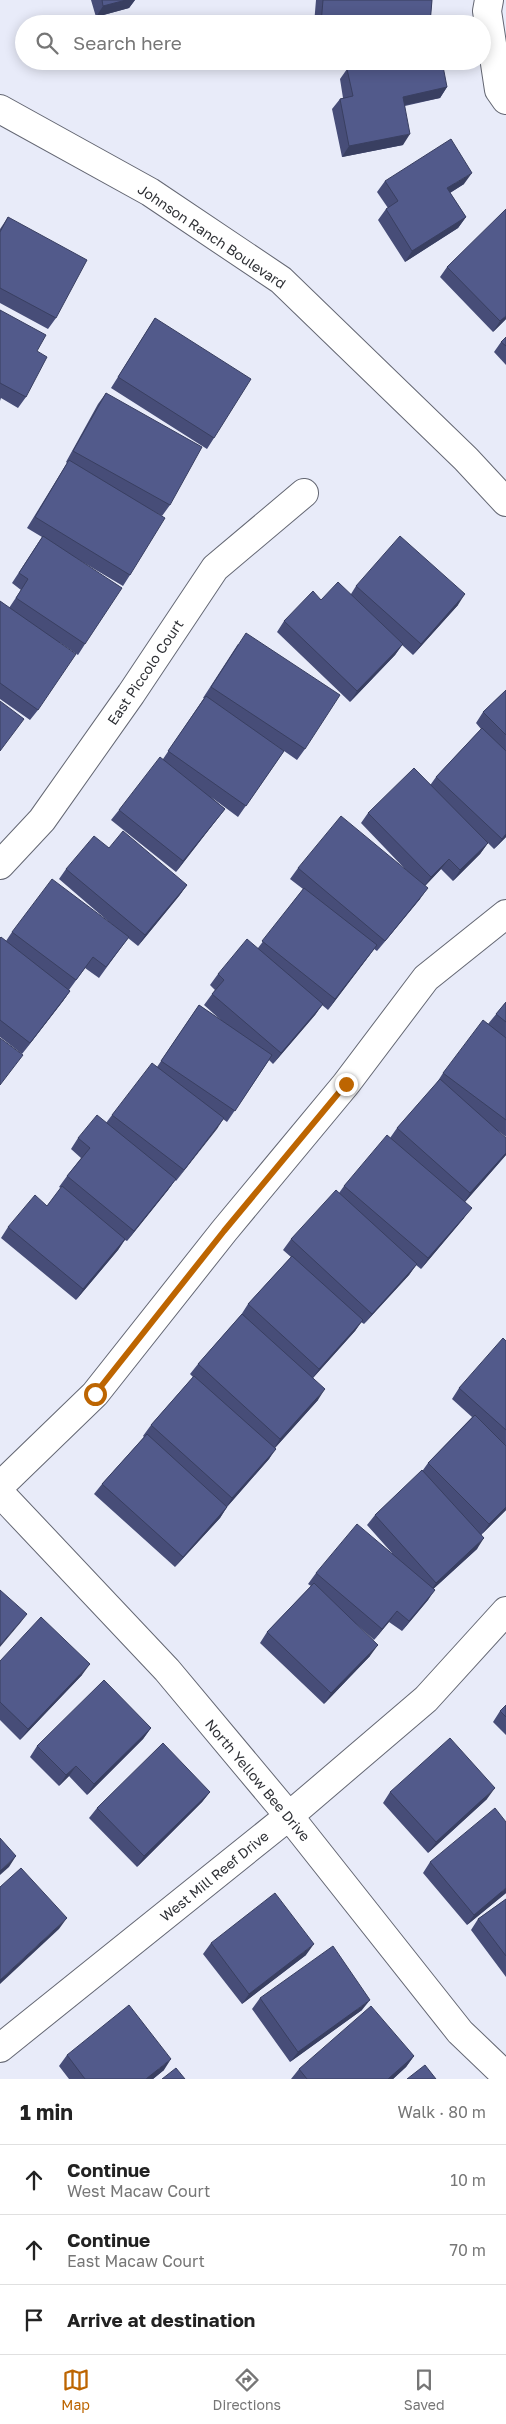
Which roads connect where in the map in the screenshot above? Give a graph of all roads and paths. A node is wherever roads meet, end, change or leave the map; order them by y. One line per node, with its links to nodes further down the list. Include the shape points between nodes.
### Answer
1 (489, 0): 2 (street)
2 (488, 15)
3 (491, 37): 4 (street, via 499,90)
4 (506, 100)
5 (0, 109): 7 (street, Johnson Ranch Boulevard, via 150,192 282,280)
6 (304, 493): 8 (street, East Piccolo Court, via 215,568 42,820)
7 (506, 502)
8 (0, 865)
9 (506, 914): 10 (street, via 426,978 346,1084 95,1394)
10 (0, 1486)
11 (0, 1493): 13 (street, North Yellow Bee Drive, via 167,1670)
12 (506, 1611): 13 (street, West Mill Reef Drive, via 426,1699)
13 (289, 1816): 14 (street, West Mill Reef Drive); 15 (street, North Yellow Bee Drive, via 460,2032)
14 (0, 2048)
15 (506, 2076)

